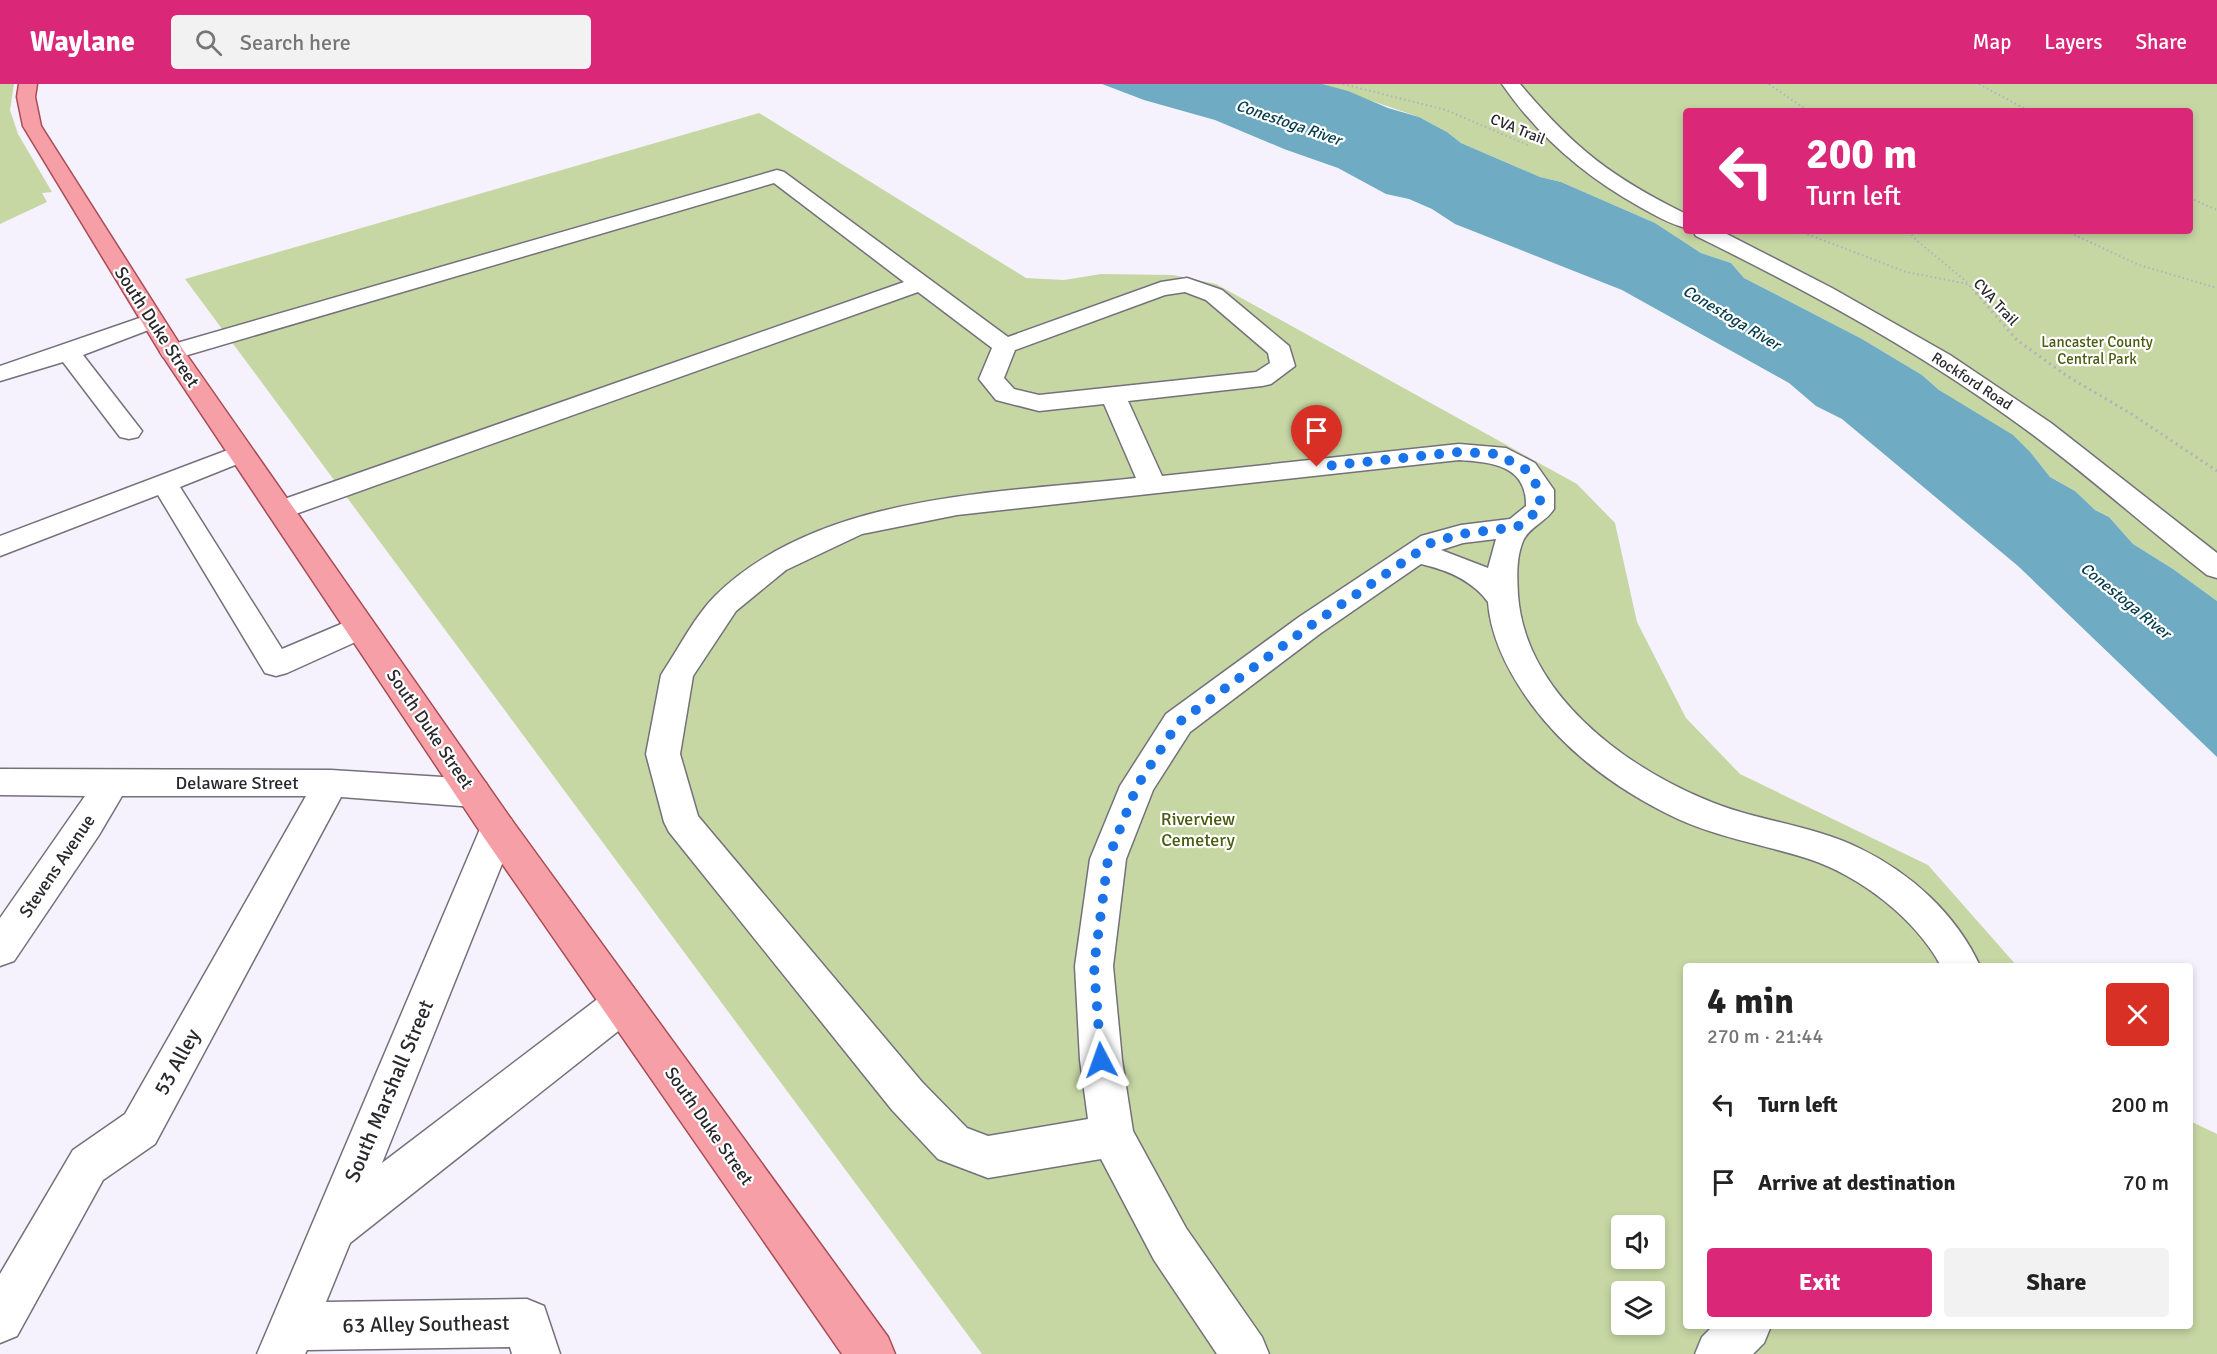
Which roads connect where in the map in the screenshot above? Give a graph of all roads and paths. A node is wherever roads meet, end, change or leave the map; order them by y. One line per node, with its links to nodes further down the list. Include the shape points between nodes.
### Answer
1 (28, 84): 19 (main road, South Duke Street, via 26,97 32,126)
2 (1343, 84): 8 (path, CVA Trail, via 1446,110)
3 (1511, 84): 11 (street, via 1558,139 1583,161 1628,192)
4 (1769, 84): 6 (path)
5 (1979, 84): 7 (path)
6 (1805, 108)
7 (2023, 108)
8 (1531, 146)
9 (2193, 199): 10 (path)
10 (2217, 210)
11 (1683, 220)
12 (1710, 234): 34 (street, Rockford Road, via 1863,314 1956,369 2019,412)
13 (1807, 234): 17 (path, CVA Trail, via 1906,272)
14 (1911, 234): 17 (path)
15 (2072, 234): 18 (path, via 2167,274)
16 (922, 284): 20 (street); 22 (street, via 777,176); 30 (street)
17 (1968, 284): 27 (path, CVA Trail, via 2017,340)
18 (2217, 288)
19 (150, 321): 21 (street); 22 (main road, South Duke Street)
20 (1005, 346): 24 (street, via 991,379 1005,395 1038,403); 24 (street, via 1161,289 1187,285 1214,295 1280,351 1283,366 1262,379)
21 (68, 352): 23 (street); 25 (street)
22 (172, 352): 26 (main road, South Duke Street)
23 (0, 374)
24 (1114, 397): 29 (street)
25 (129, 431)
26 (241, 453): 28 (street); 30 (main road, South Duke Street)
27 (2217, 471)
28 (164, 483): 32 (street); 36 (street, via 276,665)
29 (1152, 484): 31 (street, via 1459,452 1497,454 1525,469 1540,490 1540,509); 45 (street, via 957,506 854,527 776,563 725,604 677,675 663,754 682,822 907,1096 953,1144 988,1157)
30 (280, 510): 36 (main road, South Duke Street)
31 (1517, 527): 33 (street, via 1461,534 1431,543); 35 (street, via 1505,554)
32 (0, 547)
33 (1416, 553): 35 (street, via 1471,570 1493,584); 45 (street, via 1178,723 1137,786 1108,859 1094,966)
34 (2217, 568)
35 (1503, 600): 43 (street, via 1513,645 1526,671 1562,719 1596,749 1647,786 1688,808 1810,844 1846,859 1878,878 1933,926)
36 (360, 627): 40 (main road, South Duke Street)
37 (0, 782): 38 (street, Delaware Street)
38 (112, 783): 39 (street, Delaware Street); 42 (street, Stevens Avenue)
39 (331, 783): 40 (street, Delaware Street); 47 (street, 53 Alley, via 140,1130 88,1165)
40 (474, 793): 41 (main road, South Duke Street)
41 (498, 829): 44 (main road, South Duke Street); 46 (street, South Marshall Street)
42 (0, 949)
43 (1958, 963)
44 (622, 1004): 46 (street); 51 (main road, South Duke Street)
45 (1112, 1136): 52 (street, via 1170,1244)
46 (332, 1229): 49 (street, South Marshall Street)
47 (0, 1319)
48 (1744, 1329): 53 (street)
49 (286, 1340): 50 (street, 63 Alley Southeast, via 527,1323)
50 (536, 1354)
51 (871, 1354)
52 (1245, 1354)
53 (1719, 1354)

